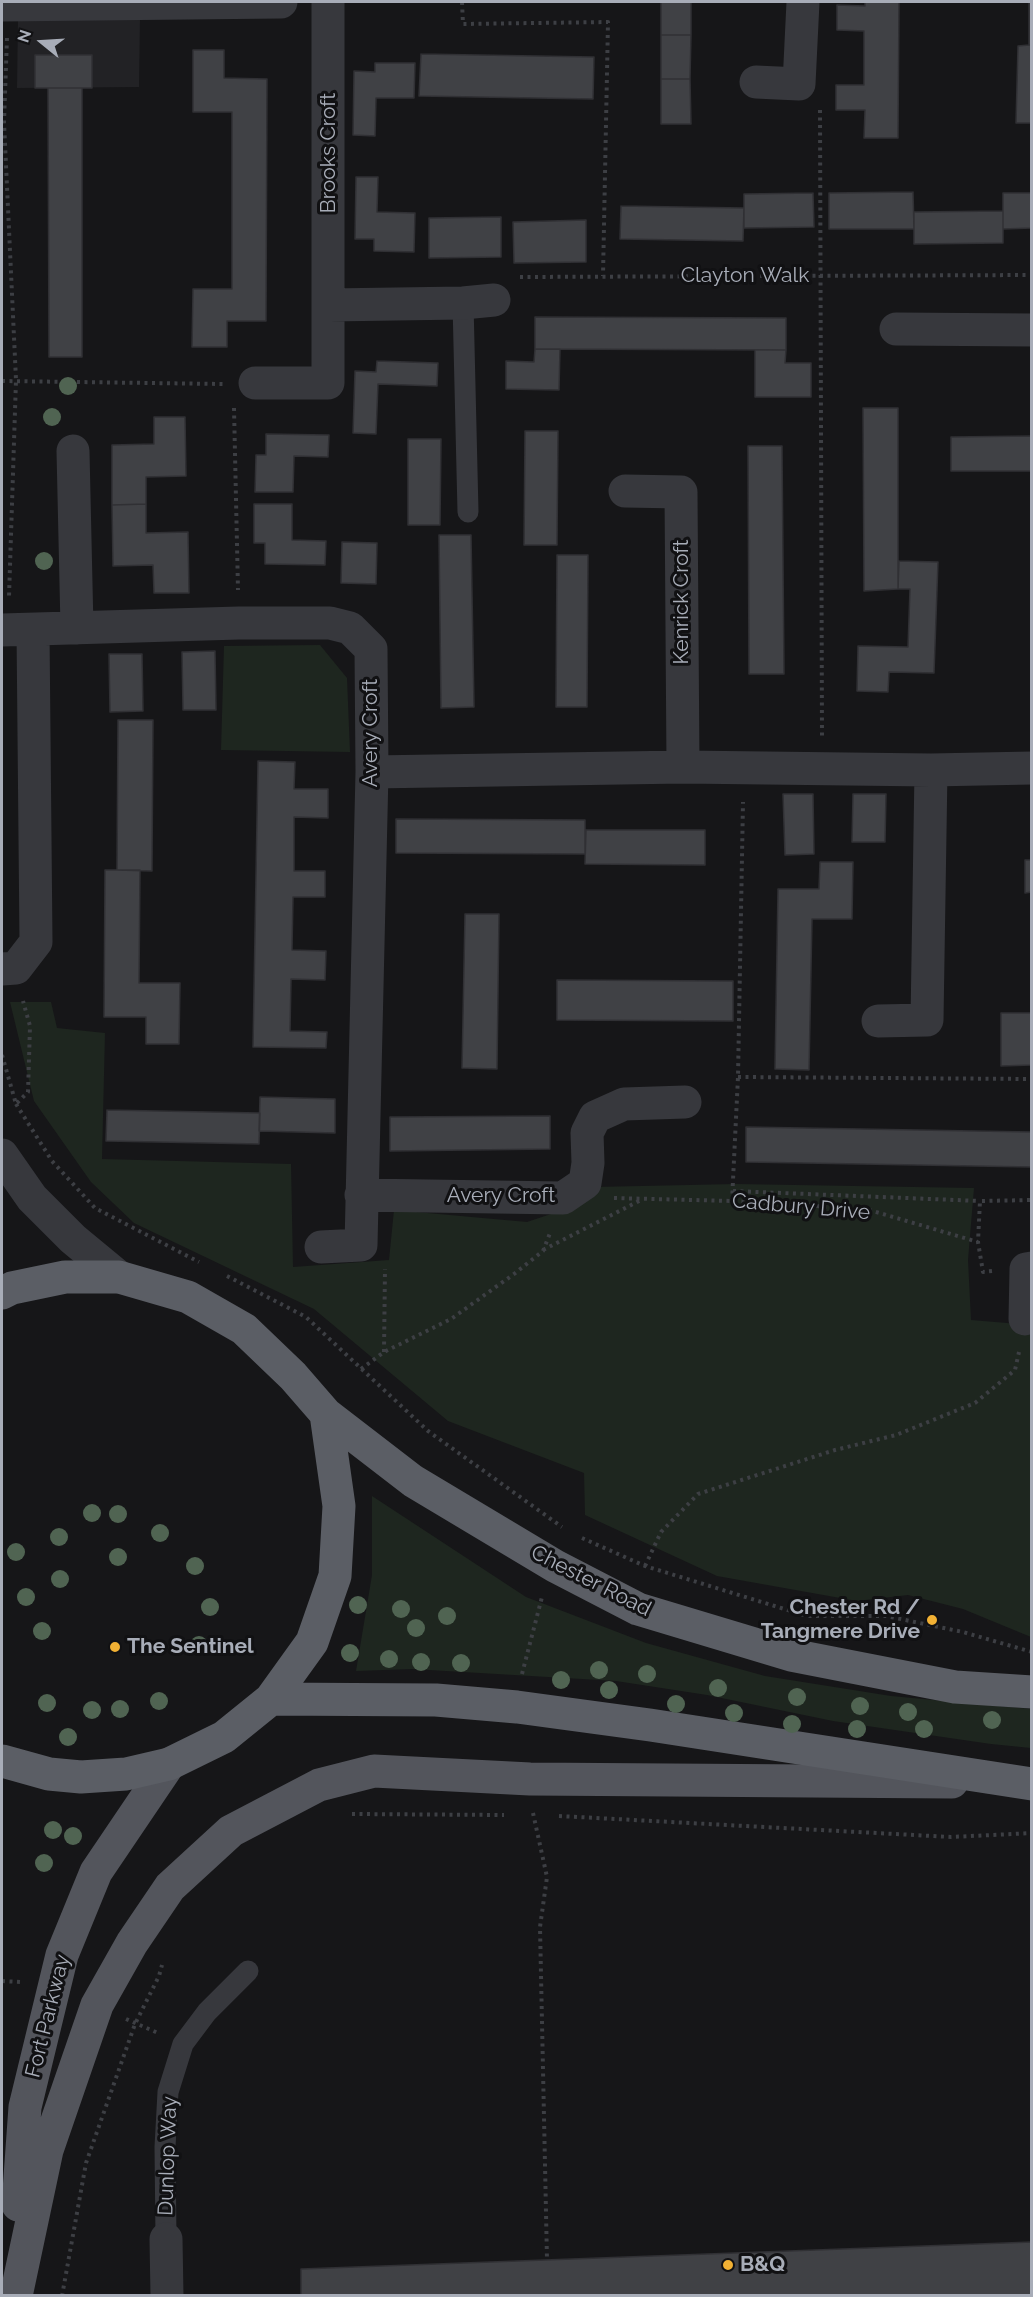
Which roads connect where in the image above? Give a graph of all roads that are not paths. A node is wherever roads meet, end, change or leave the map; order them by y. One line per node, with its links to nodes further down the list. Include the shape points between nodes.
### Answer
1 (281, 2): 4 (street)
2 (328, 2): 7 (street, Brooks Croft)
3 (803, 2): 5 (street, via 799,84)
4 (5, 4)
5 (756, 82)
6 (490, 293): 7 (street); 13 (lane)
7 (329, 305): 10 (street, Brooks Croft, via 328,383)
8 (896, 329): 9 (street)
9 (1032, 330)
10 (240, 388)
11 (73, 451): 14 (street)
12 (625, 491): 16 (street, Kenrick Croft, via 681,492)
13 (468, 512)
14 (77, 628): 15 (street, Avery Croft); 19 (street, Avery Croft, via 239,623 330,623 350,628 371,649)
15 (14, 630): 20 (street, via 36,942)
16 (683, 768): 18 (street); 19 (street)
17 (1032, 768): 18 (street)
18 (931, 770): 21 (street, via 927,1020)
19 (372, 772): 24 (street, Avery Croft)
20 (9, 968)
21 (878, 1021)
22 (685, 1102): 24 (street, Avery Croft, via 624,1104 595,1117 587,1133 585,1183 563,1198)
23 (2, 1155): 27 (street, via 32,1198)
24 (361, 1195): 25 (street, Avery Croft, via 361,1245)
25 (321, 1247)
26 (1032, 1268): 29 (street, via 1026,1269)
27 (119, 1277): 28 (highway, Chester Road, via 65,1277); 30 (highway, Chester Road, via 188,1297 244,1329)
28 (2, 1293)
29 (1025, 1319)
30 (326, 1414): 31 (highway, Chester Road, via 413,1481 555,1566 638,1609 791,1655 955,1687); 32 (highway, via 339,1506 335,1576 312,1641)
31 (1032, 1692)
32 (271, 1698): 34 (highway, via 224,1737); 35 (highway, via 436,1700 517,1707)
33 (2, 1761): 34 (highway, via 49,1774 81,1777 126,1774)
34 (169, 1764): 38 (main road, Fort Parkway, via 96,1872 62,1955 26,2107)
35 (1021, 1783): 38 (main road, via 530,1779 374,1771 319,1785 231,1831 170,1887 132,1943 98,2005 47,2150)
36 (248, 1971): 37 (lane, Dunlop Way, via 207,2012 183,2044 168,2092)
37 (166, 2239): 39 (street, Dunlop Way)
38 (13, 2295)
39 (167, 2295)

